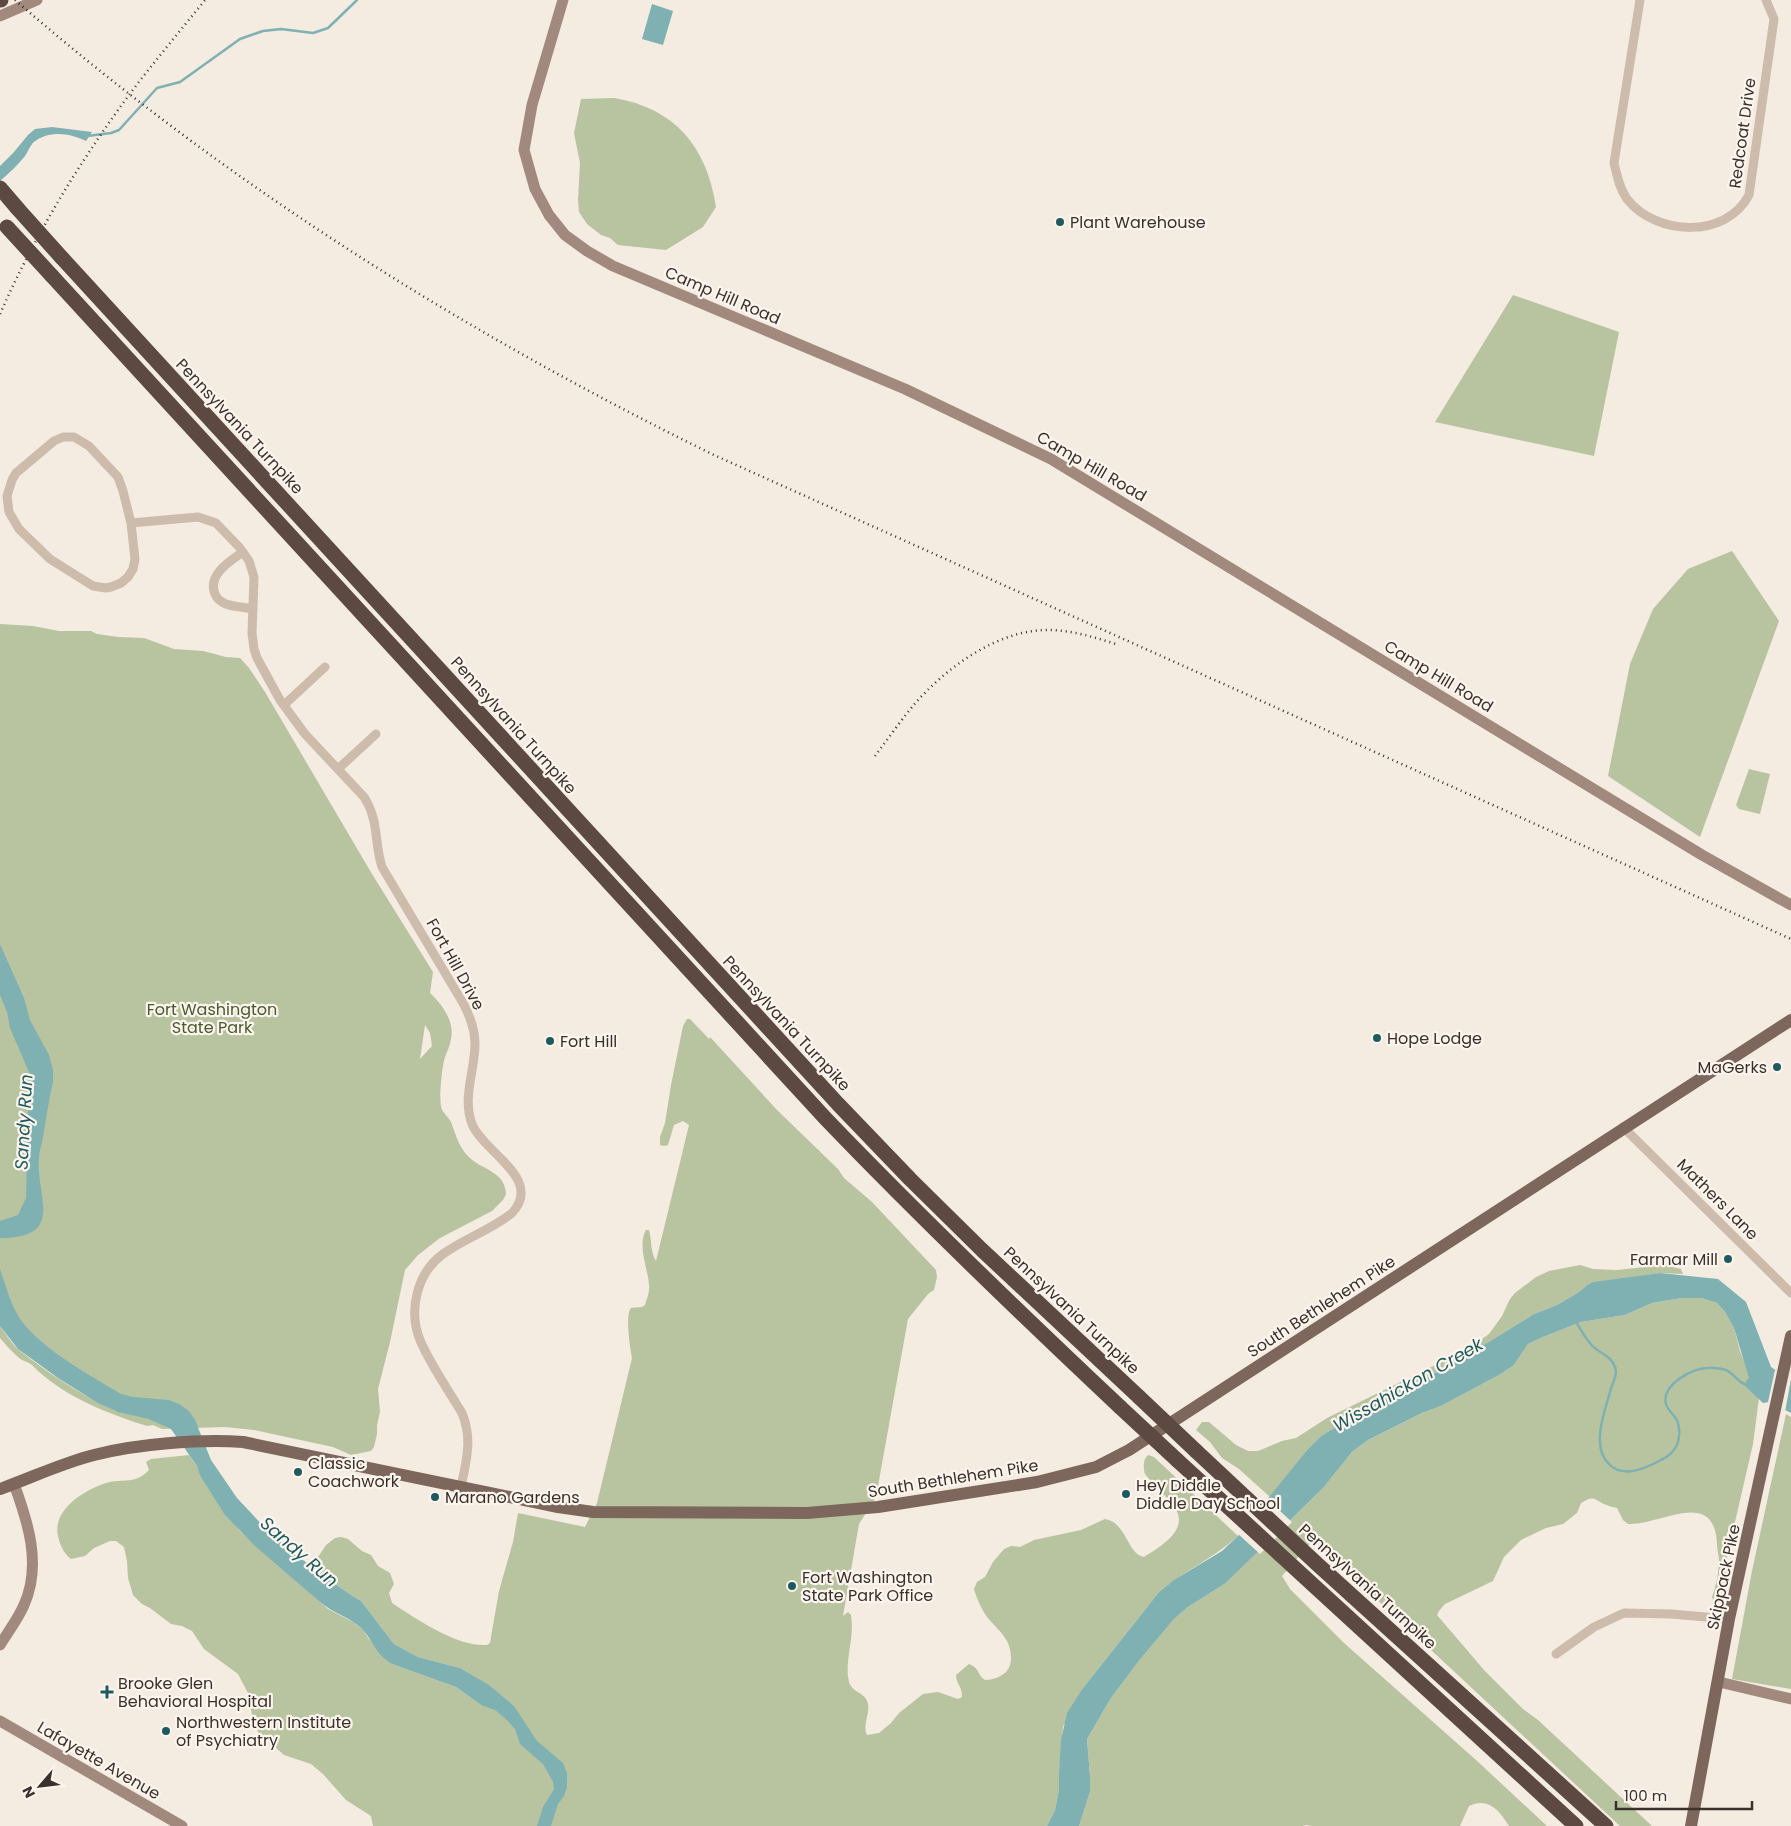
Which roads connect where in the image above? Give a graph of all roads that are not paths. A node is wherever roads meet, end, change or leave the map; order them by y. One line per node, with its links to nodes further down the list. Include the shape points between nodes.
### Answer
1 (38, 0): 5 (street)
2 (563, 0): 15 (street, Camp Hill Road, via 532,105 524,150 535,188 549,214 565,235 587,252 612,266 905,389 1051,459 1702,855)
3 (1640, 0): 4 (street, Redcoat Drive, via 1614,163 1619,184 1627,199 1645,216 1671,226 1695,228 1728,218 1744,206 1749,195 1774,19)
4 (1766, 0)
5 (0, 16)
6 (0, 188): 31 (highway, Pennsylvania Turnpike, bridge, via 910,1179 1316,1563)
7 (4, 223): 30 (highway, bridge, via 898,1195 1222,1502)
8 (130, 523): 8 (street, via 118,478 89,446 74,437 54,441 12,480 9,512 19,529 50,559 93,586 111,587 128,577 134,559); 9 (street, Fort Hill Drive, via 205,518 216,523)
9 (243, 552): 10 (street, Fort Hill Drive, via 254,577); 10 (street, via 222,569 214,582 214,592 223,603)
10 (253, 609): 12 (street, Fort Hill Drive, via 254,649)
11 (325, 667): 12 (street)
12 (284, 705): 14 (street, Fort Hill Drive, via 300,728)
13 (376, 734): 14 (street)
14 (338, 769): 21 (street, Fort Hill Drive, via 368,804 373,814 382,867 469,1014 475,1044 469,1094 472,1123 477,1134 514,1173 521,1187 518,1204 512,1213 430,1265 422,1278 416,1300 415,1320 421,1342 466,1426 468,1454)
15 (1791, 905)
16 (1791, 1020): 17 (main road, South Bethlehem Pike)
17 (1623, 1127): 18 (street, Mathers Lane); 21 (main road, South Bethlehem Pike, via 1130,1450 1096,1468 1015,1486 878,1508 807,1513 593,1512)
18 (1791, 1293)
19 (1791, 1336): 23 (main road, Skippack Pike)
20 (14, 1484): 21 (main road, South Bethlehem Pike, via 93,1455 212,1441 243,1442); 22 (main road, South Bethlehem Pike); 24 (street, via 28,1528 32,1574 24,1607)
21 (461, 1487)
22 (0, 1489)
23 (1729, 1619): 25 (street, via 1624,1613 1594,1627); 26 (main road, Skippack Pike)
24 (0, 1645)
25 (1556, 1654)
26 (1719, 1682): 27 (street); 32 (main road, Skippack Pike)
27 (1791, 1699)
28 (0, 1721): 29 (street, Lafayette Avenue)
29 (182, 1826)
30 (1576, 1826)
31 (1606, 1826)
32 (1691, 1826)

